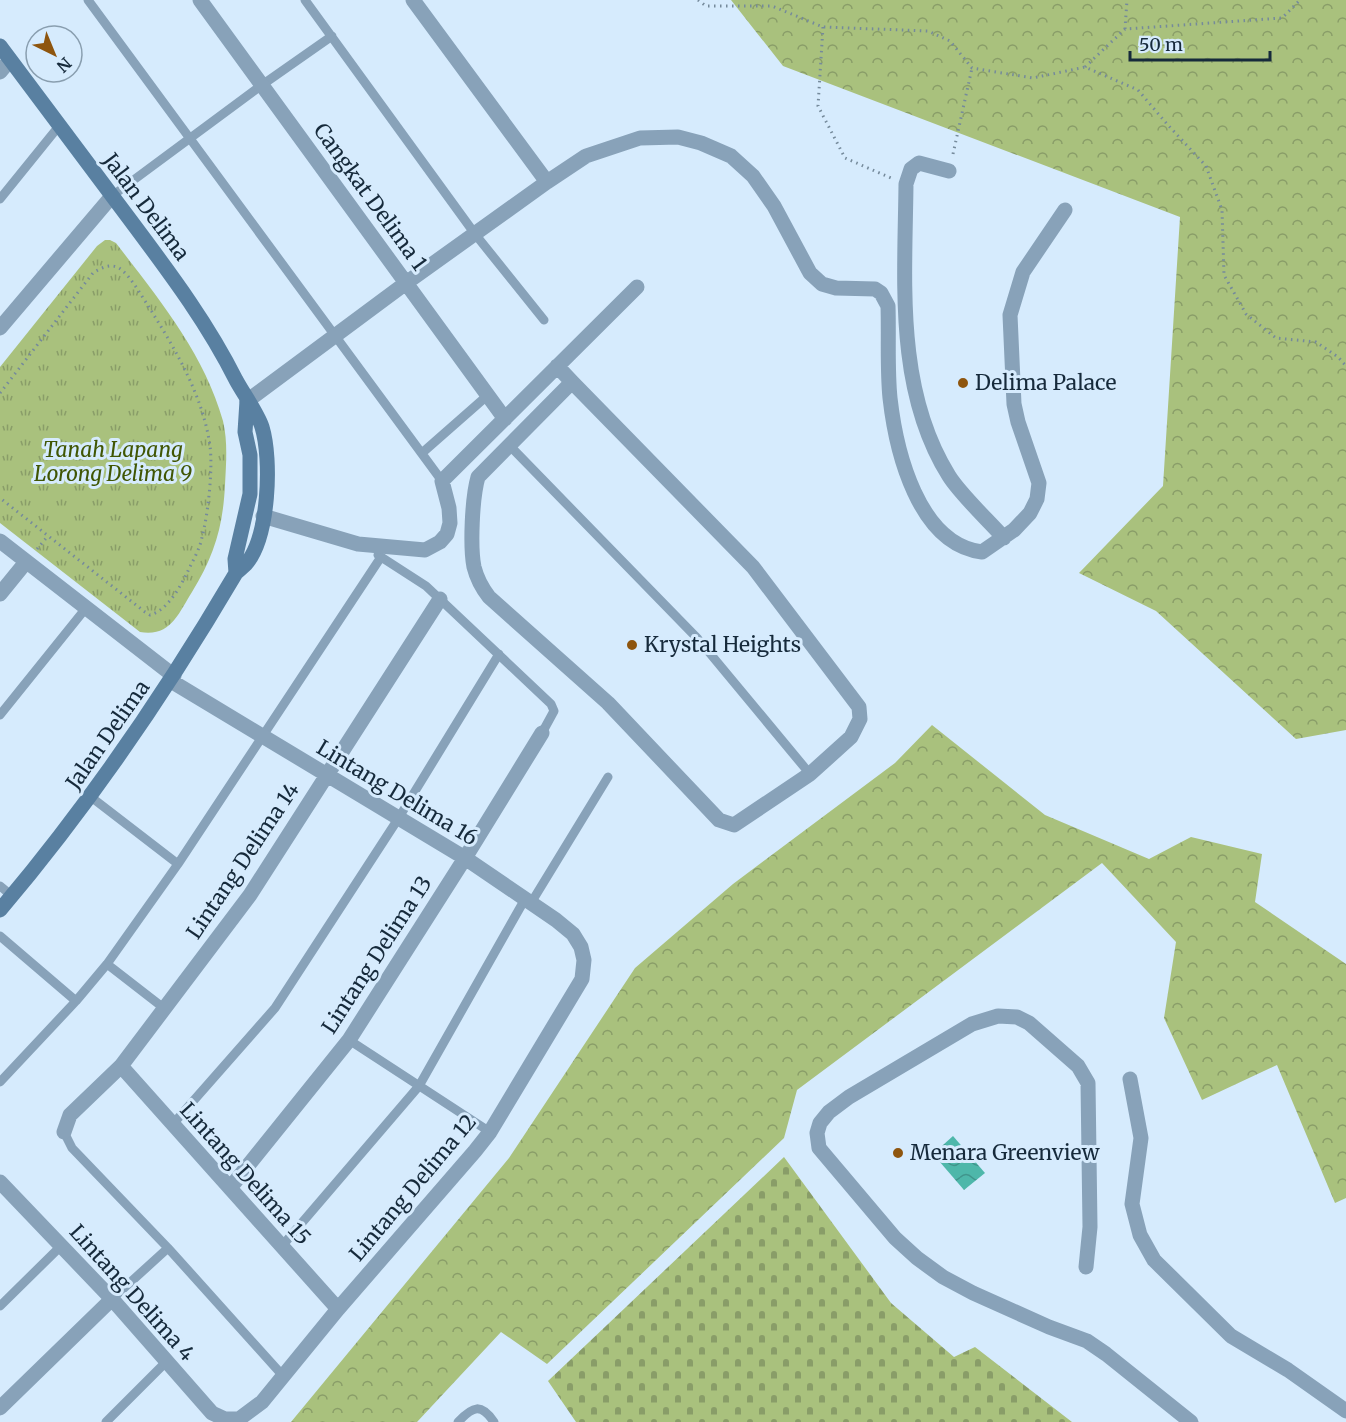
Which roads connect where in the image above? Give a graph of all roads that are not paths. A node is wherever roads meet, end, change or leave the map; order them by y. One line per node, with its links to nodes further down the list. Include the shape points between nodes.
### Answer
1 (88, 0): 11 (lane)
2 (200, 0): 9 (street, Cangkat Delima 1)
3 (306, 0): 5 (lane)
4 (413, 0): 13 (street)
5 (332, 36): 9 (lane); 17 (lane)
6 (0, 46): 7 (street, Jalan Delima)
7 (10, 60): 8 (street); 10 (street, Jalan Delima)
8 (0, 72)
9 (262, 85): 11 (lane); 18 (street, Cangkat Delima 1)
10 (59, 126): 14 (street, Jalan Delima); 15 (lane)
11 (190, 139): 14 (lane); 22 (lane)
12 (949, 171): 32 (street, via 920,163 911,169 906,184 904,309 909,353 927,433 950,477)
13 (547, 182): 17 (street); 32 (street, via 586,156 640,138 678,137 731,156 753,176 810,273 822,284 875,289 881,293 888,306 890,397 896,433 912,487 932,523 967,550 982,552)
14 (112, 196): 21 (street); 26 (street, Jalan Delima, via 217,342)
15 (0, 199)
16 (1065, 210): 32 (street, via 1023,272 1010,315 1014,404 1039,483 1030,513)
17 (475, 234): 18 (street); 20 (lane)
18 (406, 282): 22 (street); 25 (street, Cangkat Delima 1)
19 (637, 287): 23 (street)
20 (544, 320)
21 (0, 328)
22 (336, 336): 26 (street); 29 (lane)
23 (557, 366): 24 (street); 27 (street)
24 (572, 382): 28 (street); 46 (street, via 753,567 856,702 860,718 851,737)
25 (488, 394): 27 (street, Cangkat Delima 1); 29 (lane)
26 (247, 401): 31 (street, Jalan Delima, via 262,425 268,456); 37 (street, Jalan Delima, via 250,494 235,559)
27 (505, 419): 30 (street)
28 (509, 445): 46 (lane, via 698,639); 46 (street, via 482,471 475,489 474,568 489,597 608,703 719,820 734,825 742,821)
29 (422, 453): 30 (lane)
30 (442, 481): 34 (street, via 450,523 440,542 425,550)
31 (263, 516): 34 (street); 37 (street, Jalan Delima, via 252,554)
32 (1004, 537)
33 (0, 541): 36 (street, Lintang Delima 16)
34 (358, 544): 35 (lane)
35 (381, 557): 39 (lane); 45 (lane)
36 (26, 561): 38 (street); 40 (street, Lintang Delima 16)
37 (236, 573): 42 (street, Jalan Delima)
38 (0, 594)
39 (440, 599): 41 (lane); 47 (street, Lintang Delima 14)
40 (86, 608): 42 (street, Lintang Delima 16); 43 (lane)
41 (499, 654): 44 (lane, via 553,707 553,715); 50 (lane)
42 (172, 679): 45 (street, Lintang Delima 16); 49 (street, Jalan Delima)
43 (0, 715)
44 (542, 733): 51 (street, Lintang Delima 13)
45 (264, 736): 47 (street, Lintang Delima 16); 52 (lane)
46 (810, 774)
47 (326, 775): 50 (street, Lintang Delima 16); 61 (street, Lintang Delima 14, via 250,895)
48 (608, 777): 55 (lane)
49 (91, 797): 52 (lane); 54 (street, Jalan Delima)
50 (398, 819): 51 (street, Lintang Delima 16); 67 (lane, via 274,1008)
51 (465, 858): 55 (street, Lintang Delima 16); 62 (street, Lintang Delima 13)
52 (178, 864): 59 (lane)
53 (0, 886): 54 (lane)
54 (12, 896): 56 (street, Jalan Delima)
55 (528, 901): 58 (street, Lintang Delima 16, via 573,934); 66 (lane)
56 (0, 910)
57 (0, 936): 60 (lane)
58 (584, 960): 69 (street, Lintang Delima 12, via 582,979)
59 (107, 964): 60 (lane); 61 (lane)
60 (76, 1001): 65 (lane)
61 (165, 1009): 63 (street, Lintang Delima 14)
62 (349, 1040): 66 (lane); 71 (street, Lintang Delima 13)
63 (121, 1066): 67 (street, Lintang Delima 15); 68 (street, Lintang Delima 14, via 70,1115)
64 (1130, 1079): 82 (street, via 1141,1138 1132,1204 1140,1235 1154,1260 1231,1336)
65 (0, 1082)
66 (419, 1086): 69 (lane); 73 (lane)
67 (173, 1124): 71 (street, Lintang Delima 15)
68 (64, 1132): 74 (lane, via 72,1148)
69 (490, 1132): 78 (street, Lintang Delima 12)
70 (2, 1188): 72 (street, Lintang Delima 4)
71 (230, 1188): 73 (street, Lintang Delima 15)
72 (62, 1245): 76 (street, Lintang Delima 4); 77 (lane)
73 (282, 1246): 78 (street, Lintang Delima 15)
74 (168, 1248): 76 (lane); 80 (lane)
75 (1086, 1267): 87 (street, via 1090,1227 1088,1083 1078,1065 1024,1020 1005,1015 972,1024 849,1097 820,1123 819,1148 895,1238 917,1258 973,1293 1087,1341)
76 (112, 1299): 79 (street, Lintang Delima 4); 81 (street)
77 (0, 1306)
78 (338, 1309): 80 (street, Lintang Delima 12)
79 (166, 1362): 83 (street, Lintang Delima 4, via 212,1413 225,1419); 84 (lane)
80 (284, 1377): 83 (street, Lintang Delima 12, via 262,1402)
81 (0, 1408)
82 (1346, 1411)
83 (239, 1419)
84 (106, 1422)
85 (459, 1422): 86 (lane, via 475,1408 481,1408)
86 (494, 1422)
87 (1191, 1422)

